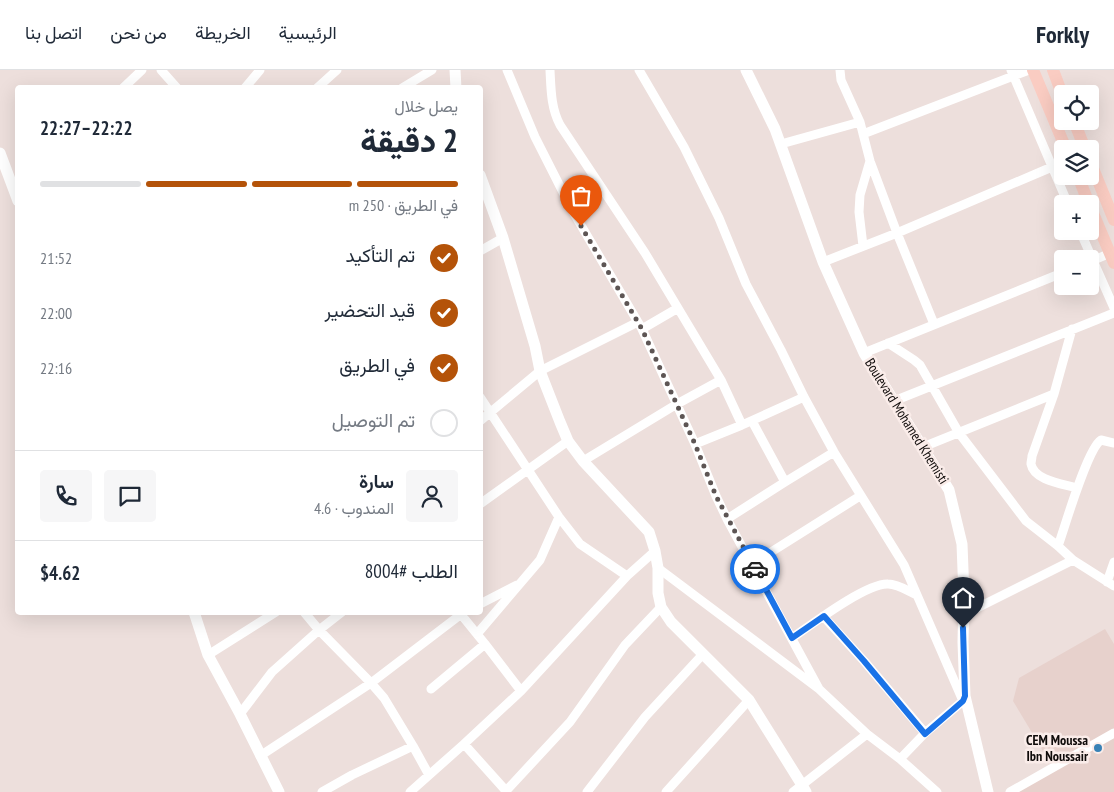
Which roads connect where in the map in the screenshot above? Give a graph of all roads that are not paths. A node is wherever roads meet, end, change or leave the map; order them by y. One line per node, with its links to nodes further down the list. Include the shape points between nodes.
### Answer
1 (142, 70): 16 (street)
2 (161, 70): 17 (street)
3 (260, 70): 18 (street)
4 (337, 70): 19 (street)
5 (432, 70): 20 (street)
6 (455, 70): 21 (main road)
7 (507, 70): 49 (street, via 535,137 572,210)
8 (550, 70): 45 (street, via 552,101 560,126 645,252)
9 (639, 70): 57 (street, via 684,147 719,218 746,284)
10 (746, 70): 26 (main road, Boulevard Mohamed Khemisti)
11 (840, 70): 23 (street, via 841,80)
12 (1029, 70): 15 (street)
13 (1033, 70): 25 (main road)
14 (1053, 70): 22 (main road)
15 (1012, 73): 24 (street); 29 (street)
16 (126, 85)
17 (175, 85)
18 (248, 85)
19 (321, 85)
20 (407, 85)
21 (456, 85)
22 (1059, 85)
23 (860, 122): 24 (street); 26 (street)
24 (863, 134): 28 (street)
25 (1062, 140)
26 (781, 144): 42 (main road, Boulevard Mohamed Khemisti)
27 (0, 153): 32 (main road)
28 (870, 162): 36 (street); 38 (street, via 860,195)
29 (1052, 168): 33 (street); 36 (street)
30 (483, 183): 37 (main road)
31 (1099, 183): 34 (main road)
32 (15, 193)
33 (1064, 195)
34 (1114, 220)
35 (1099, 227): 40 (main road)
36 (897, 233): 38 (street); 48 (street)
37 (503, 238): 39 (street); 53 (main road)
38 (863, 246): 42 (street)
39 (483, 248)
40 (1112, 258): 41 (street)
41 (1099, 260)
42 (823, 262): 52 (main road, Boulevard Mohamed Khemisti)
43 (1054, 276): 48 (street)
44 (1099, 277): 46 (street)
45 (678, 308): 49 (street); 54 (street)
46 (1114, 308)
47 (1114, 313): 50 (street)
48 (934, 324): 51 (street)
49 (640, 326): 53 (street); 60 (street)
50 (1072, 329): 55 (street); 56 (street)
51 (888, 343): 52 (street); 55 (street, via 920,365)
52 (864, 353): 58 (main road, Boulevard Mohamed Khemisti)
53 (540, 371): 61 (street); 66 (main road)
54 (721, 380): 60 (street); 64 (street)
55 (932, 386): 58 (street); 65 (street)
56 (1054, 394): 65 (street); 74 (street, via 1031,465 1034,472 1050,481)
57 (804, 397): 63 (street); 70 (street)
58 (894, 401): 69 (main road, Boulevard Mohamed Khemisti)
59 (483, 402): 61 (street)
60 (677, 404): 68 (street); 71 (street)
61 (490, 412): 62 (street); 72 (street)
62 (483, 418)
63 (752, 421): 64 (street); 73 (street)
64 (742, 425): 68 (street)
65 (959, 433): 69 (street); 79 (street, via 1026,521)
66 (568, 441): 71 (main road); 72 (street)
67 (1114, 442): 74 (street, via 1103,440 1096,443)
68 (695, 444): 78 (street)
69 (923, 447): 97 (main road, Boulevard Mohamed Khemisti, via 949,490 962,544)
70 (834, 452): 73 (street); 75 (street)
71 (583, 461): 80 (main road, via 650,532)
72 (529, 469): 76 (street); 77 (street)
73 (785, 482): 78 (street)
74 (1077, 488): 79 (street)
75 (860, 496): 83 (street); 88 (street, via 904,565)
76 (483, 502)
77 (559, 517): 85 (street, via 580,544); 86 (street, via 540,560)
78 (727, 519): 83 (street)
79 (1058, 546): 81 (street)
80 (656, 550): 84 (main road); 85 (street)
81 (1073, 560): 87 (street); 97 (street)
82 (1114, 562): 87 (street)
83 (752, 564): 101 (street)
84 (658, 568): 90 (main road); 107 (street)
85 (627, 576): 108 (street)
86 (521, 582): 89 (street); 100 (street)
87 (1111, 584)
88 (917, 595): 98 (street, via 898,586 883,584 871,587); 109 (street)
89 (483, 602)
90 (661, 607): 103 (main road, via 671,622); 124 (street, via 624,645 570,722)
91 (195, 615): 104 (main road)
92 (271, 615): 104 (street)
93 (306, 615): 99 (street)
94 (338, 615): 99 (street)
95 (459, 615): 105 (street)
96 (463, 615): 100 (street)
97 (963, 615): 109 (main road, Boulevard Mohamed Khemisti)
98 (824, 616): 101 (street); 114 (street)
99 (318, 630): 105 (street); 111 (street, via 272,672)
100 (477, 634): 102 (street)
101 (792, 638): 107 (street)
102 (485, 644): 106 (street); 108 (street)
103 (704, 654): 110 (main road); 125 (street, via 645,717)
104 (208, 655): 111 (main road)
105 (371, 683): 116 (street); 117 (street)
106 (431, 689)
107 (819, 689): 113 (street)
108 (521, 691): 115 (street)
109 (964, 699): 114 (street); 128 (main road, Boulevard Mohamed Khemisti)
110 (750, 700): 120 (main road); 126 (street)
111 (240, 714): 117 (main road)
112 (1114, 733): 129 (street)
113 (867, 734): 118 (street); 120 (street)
114 (925, 734): 118 (street)
115 (464, 744): 119 (street); 124 (street)
116 (413, 746): 119 (street); 122 (street)
117 (260, 756): 121 (main road)
118 (900, 759): 127 (street)
119 (429, 775): 123 (street)
120 (800, 790)
121 (279, 792)
122 (322, 792)
123 (410, 792)
124 (506, 792)
125 (587, 792)
126 (666, 792)
127 (936, 792)
128 (988, 792)
129 (1010, 792)

